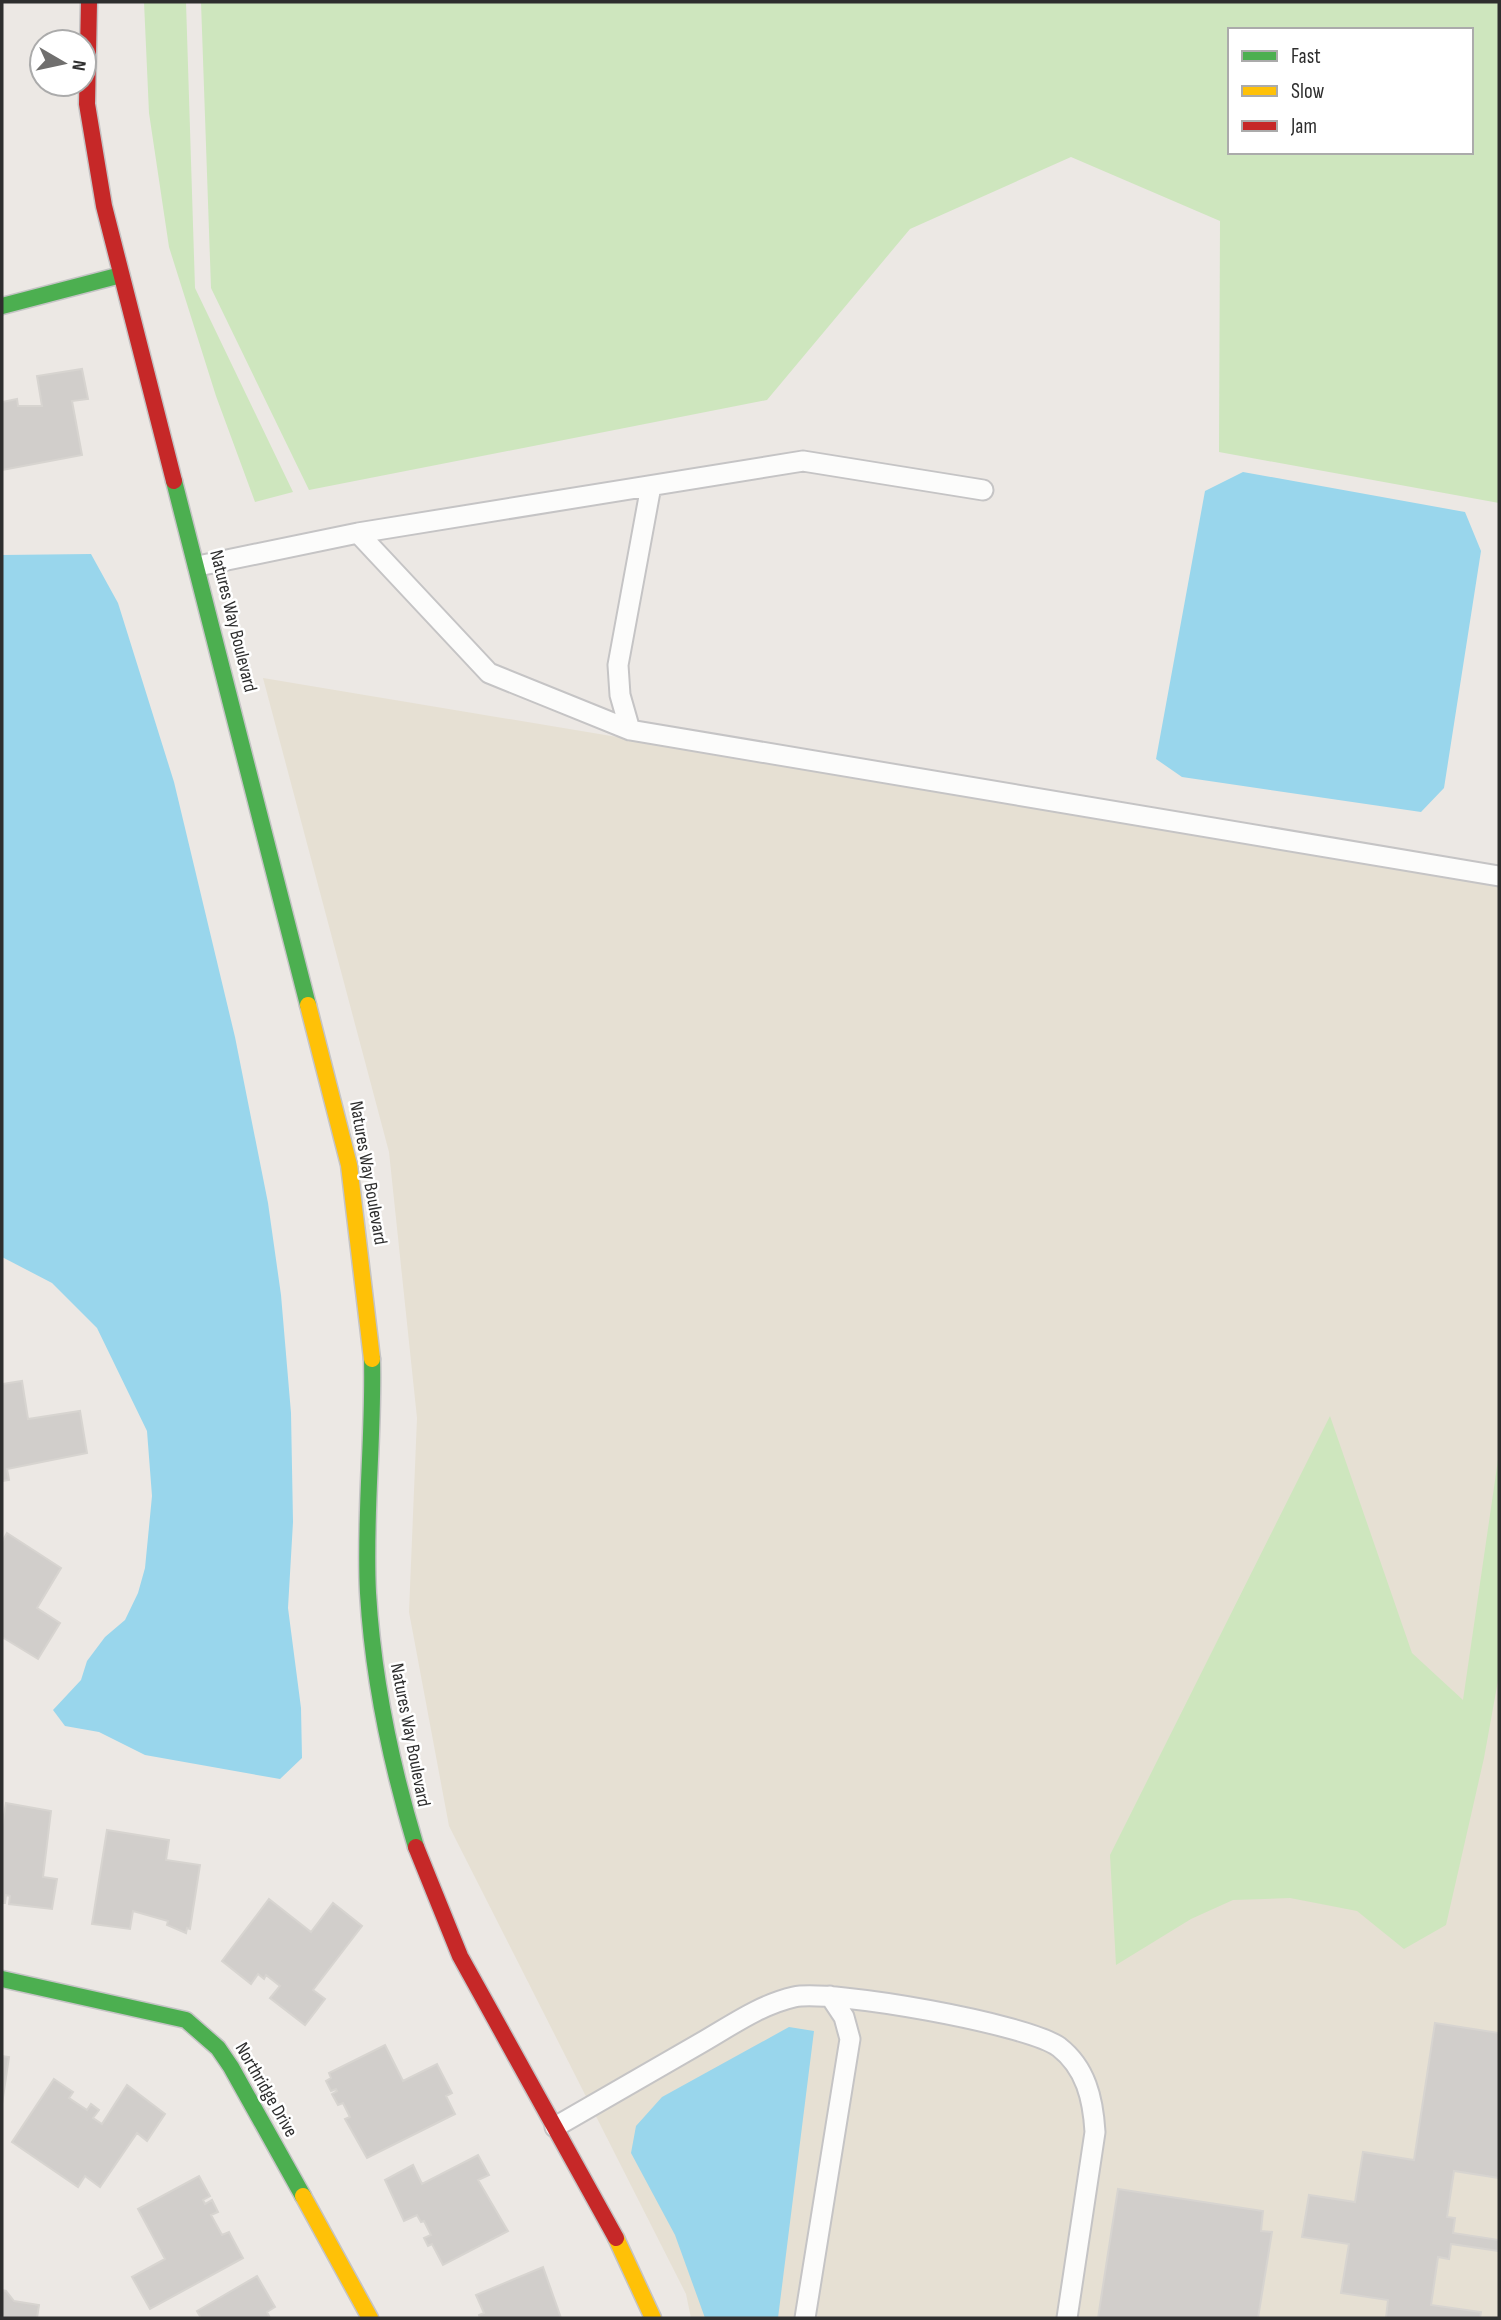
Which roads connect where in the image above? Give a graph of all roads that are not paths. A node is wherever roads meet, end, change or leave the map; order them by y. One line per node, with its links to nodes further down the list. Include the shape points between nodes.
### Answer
1 (89, 2): 2 (street, Natures Way Boulevard, via 88,104 99,180)
2 (121, 275): 3 (street); 7 (street, Natures Way Boulevard)
3 (2, 306)
4 (651, 485): 5 (lane, via 803,461); 6 (lane); 8 (lane, via 618,665)
5 (983, 490)
6 (358, 533): 7 (lane); 8 (lane, via 489,673)
7 (198, 566): 12 (street, Natures Way Boulevard, via 337,1112 352,1188 371,1339 368,1590 380,1713 392,1767 441,1917)
8 (630, 730): 9 (lane)
9 (1499, 876)
10 (2, 1979): 13 (street, Northridge Drive, via 186,2020 203,2033 231,2067)
11 (830, 1996): 12 (lane, via 795,1997 757,2010); 15 (lane, via 844,2017 850,2039); 16 (lane, via 1017,2029 1058,2046 1073,2060 1094,2104 1094,2132)
12 (555, 2127): 14 (street, Natures Way Boulevard, via 628,2260)
13 (370, 2318)
14 (653, 2318)
15 (805, 2318)
16 (1067, 2318)

